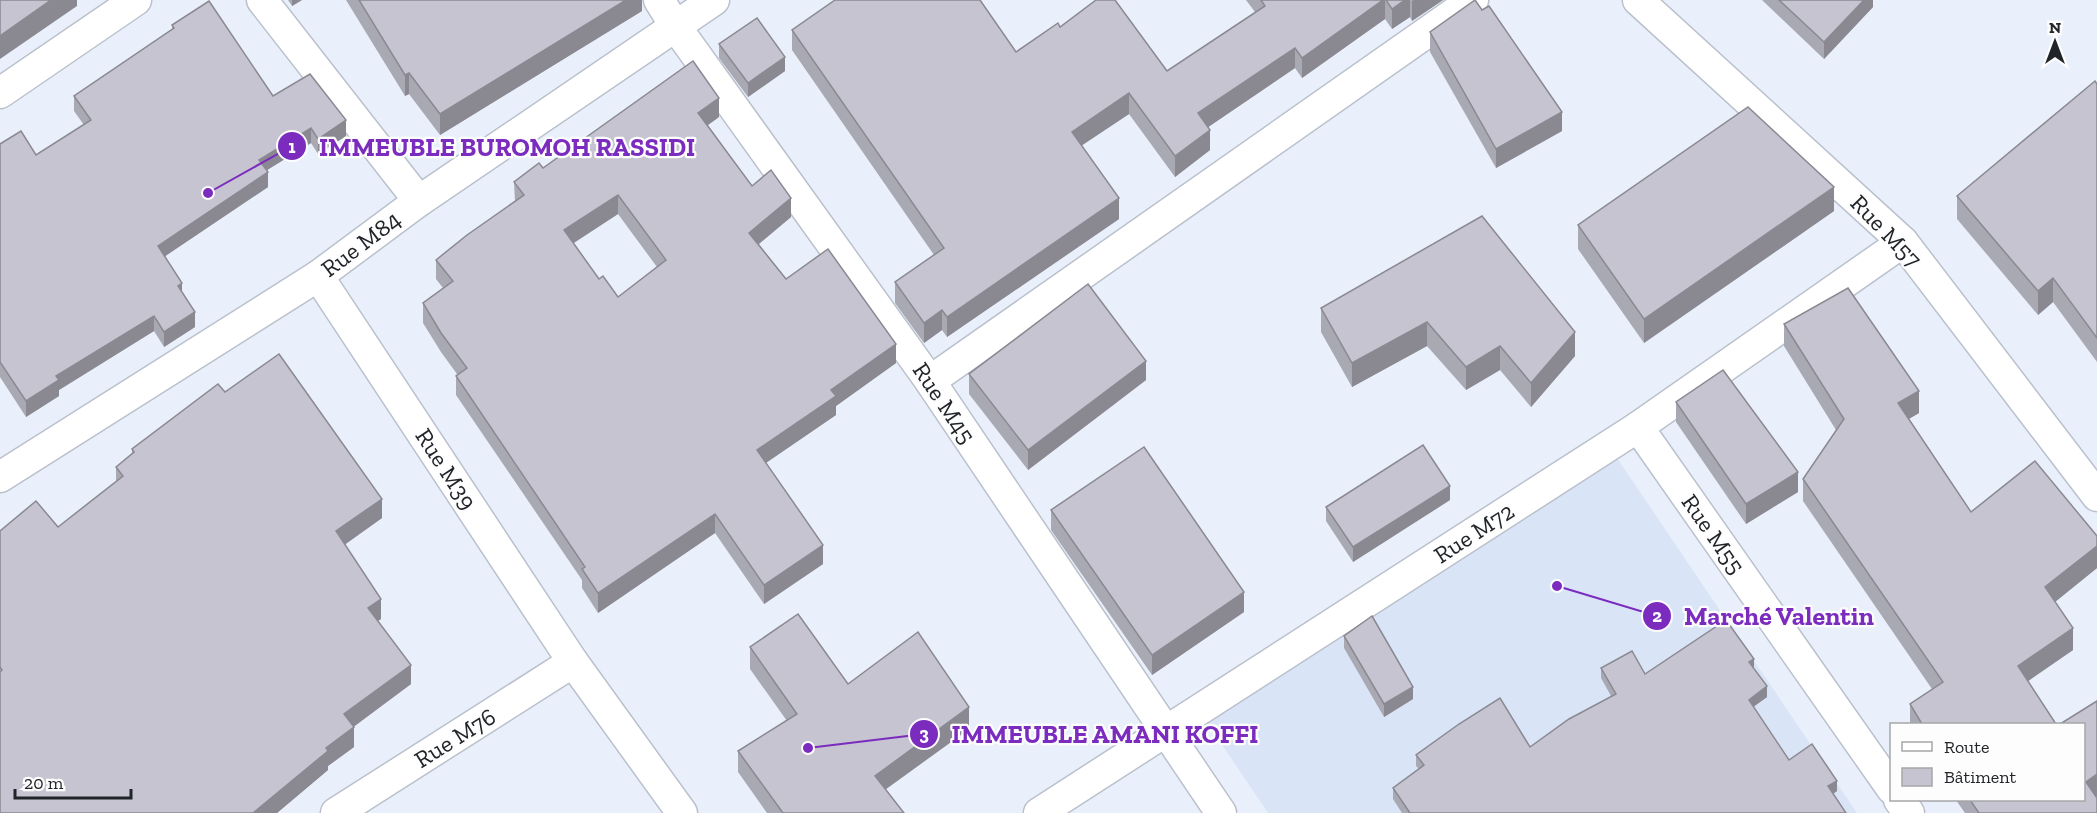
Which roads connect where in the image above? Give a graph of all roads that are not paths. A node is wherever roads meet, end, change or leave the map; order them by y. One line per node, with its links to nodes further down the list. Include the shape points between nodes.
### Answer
1 (136, 0): 8 (street)
2 (262, 0): 9 (street)
3 (659, 0): 7 (street, Rue M45)
4 (714, 0): 7 (street, Rue M84)
5 (1473, 0): 12 (street)
6 (1638, 0): 10 (street, Rue M57)
7 (676, 27): 9 (street, Rue M84); 12 (street, Rue M45)
8 (0, 93)
9 (419, 201): 11 (street, Rue M84)
10 (1903, 242): 13 (street, Rue M72); 15 (street, Rue M57)
11 (318, 276): 14 (street, Rue M84); 16 (street, Rue M39)
12 (930, 381): 17 (street, Rue M45)
13 (1638, 428): 17 (street, Rue M72); 18 (street, Rue M55)
14 (0, 477)
15 (2097, 495)
16 (573, 662): 20 (street, Rue M76); 21 (street, Rue M39)
17 (1165, 732): 22 (street, Rue M72); 23 (street, Rue M45)
18 (1890, 786)
19 (1900, 801): 24 (street)
20 (336, 813)
21 (682, 813)
22 (1039, 813)
23 (1221, 813)
24 (1909, 813)

